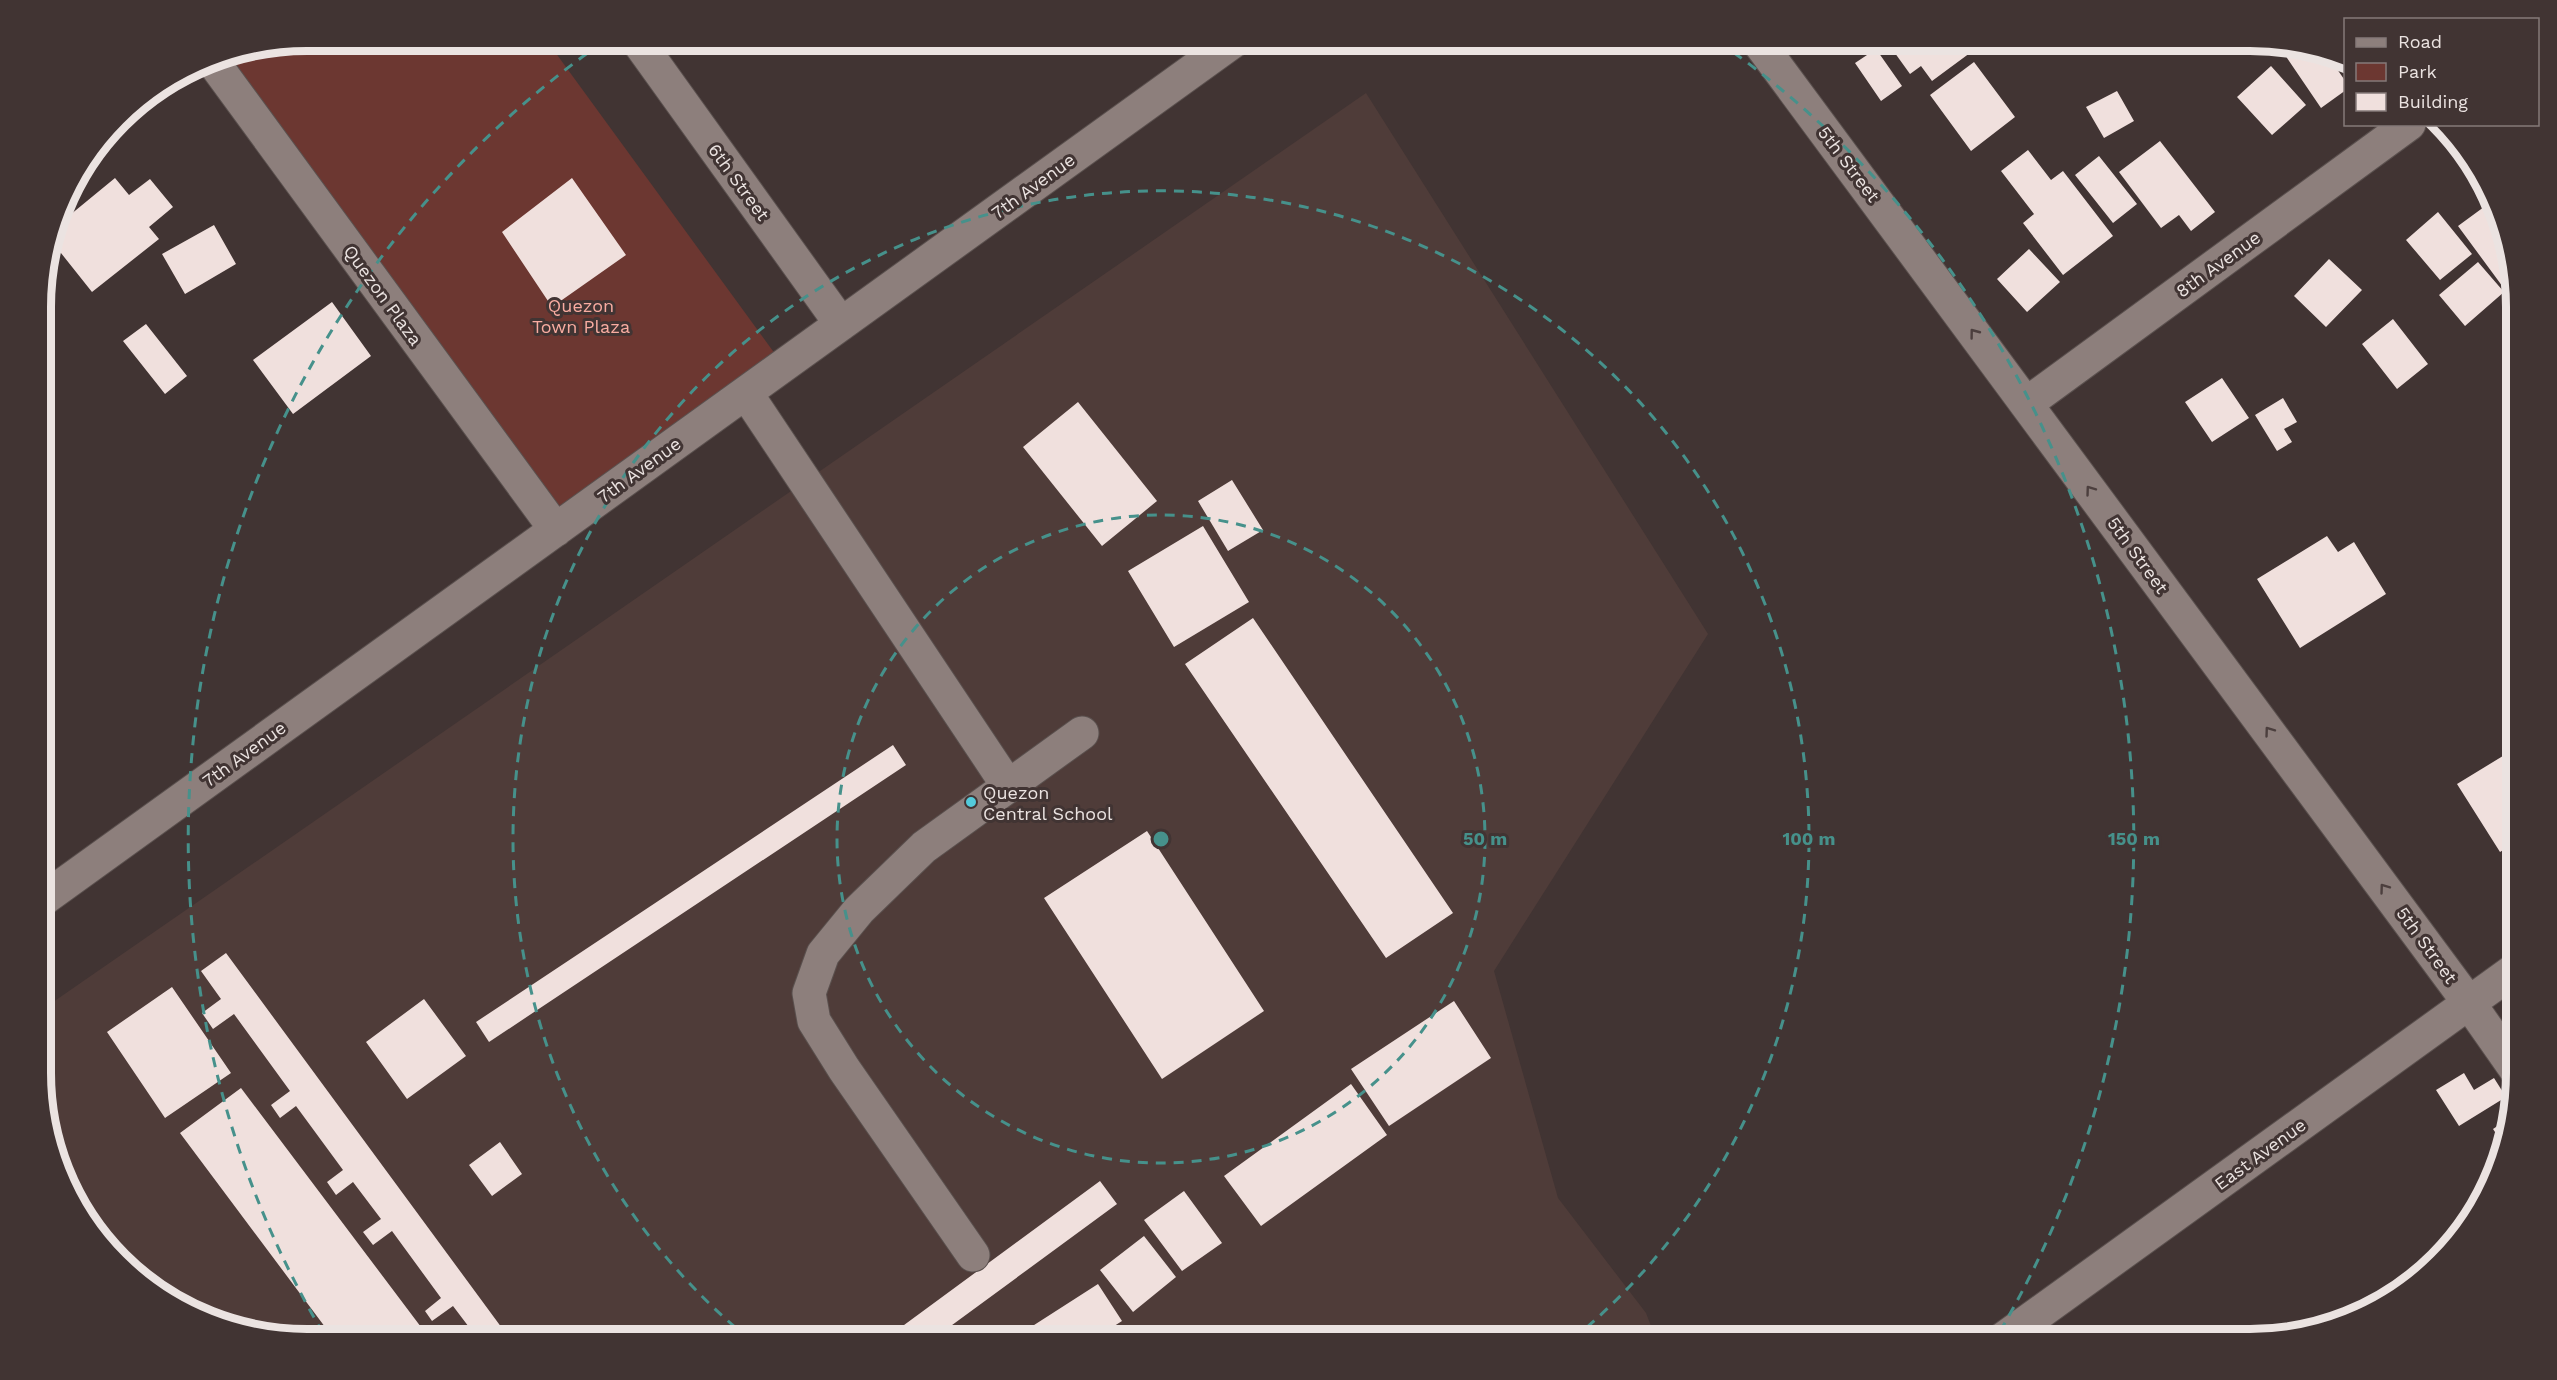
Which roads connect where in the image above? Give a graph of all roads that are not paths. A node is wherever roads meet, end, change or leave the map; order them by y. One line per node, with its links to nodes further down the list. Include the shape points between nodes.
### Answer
1 (645, 51): 6 (street, 6th Street)
2 (1220, 51): 6 (street, 7th Avenue)
3 (1765, 51): 8 (street, 5th Street, one-way to 3)
4 (217, 67): 9 (street, Quezon Plaza)
5 (2406, 126): 8 (street, 8th Avenue)
6 (842, 324): 7 (street, 7th Avenue)
7 (746, 393): 9 (street, 7th Avenue); 11 (street)
8 (2026, 404): 14 (street, 5th Street, one-way to 8)
9 (556, 530): 12 (street, 7th Avenue)
10 (1082, 733): 11 (street)
11 (1008, 786): 16 (street, via 924,847 859,910 824,954 809,993 814,1021 844,1069)
12 (51, 894)
13 (2506, 976): 14 (street, East Avenue)
14 (2469, 1003): 15 (street, 5th Street); 17 (street, East Avenue)
15 (2506, 1055)
16 (973, 1255)
17 (2017, 1329)

